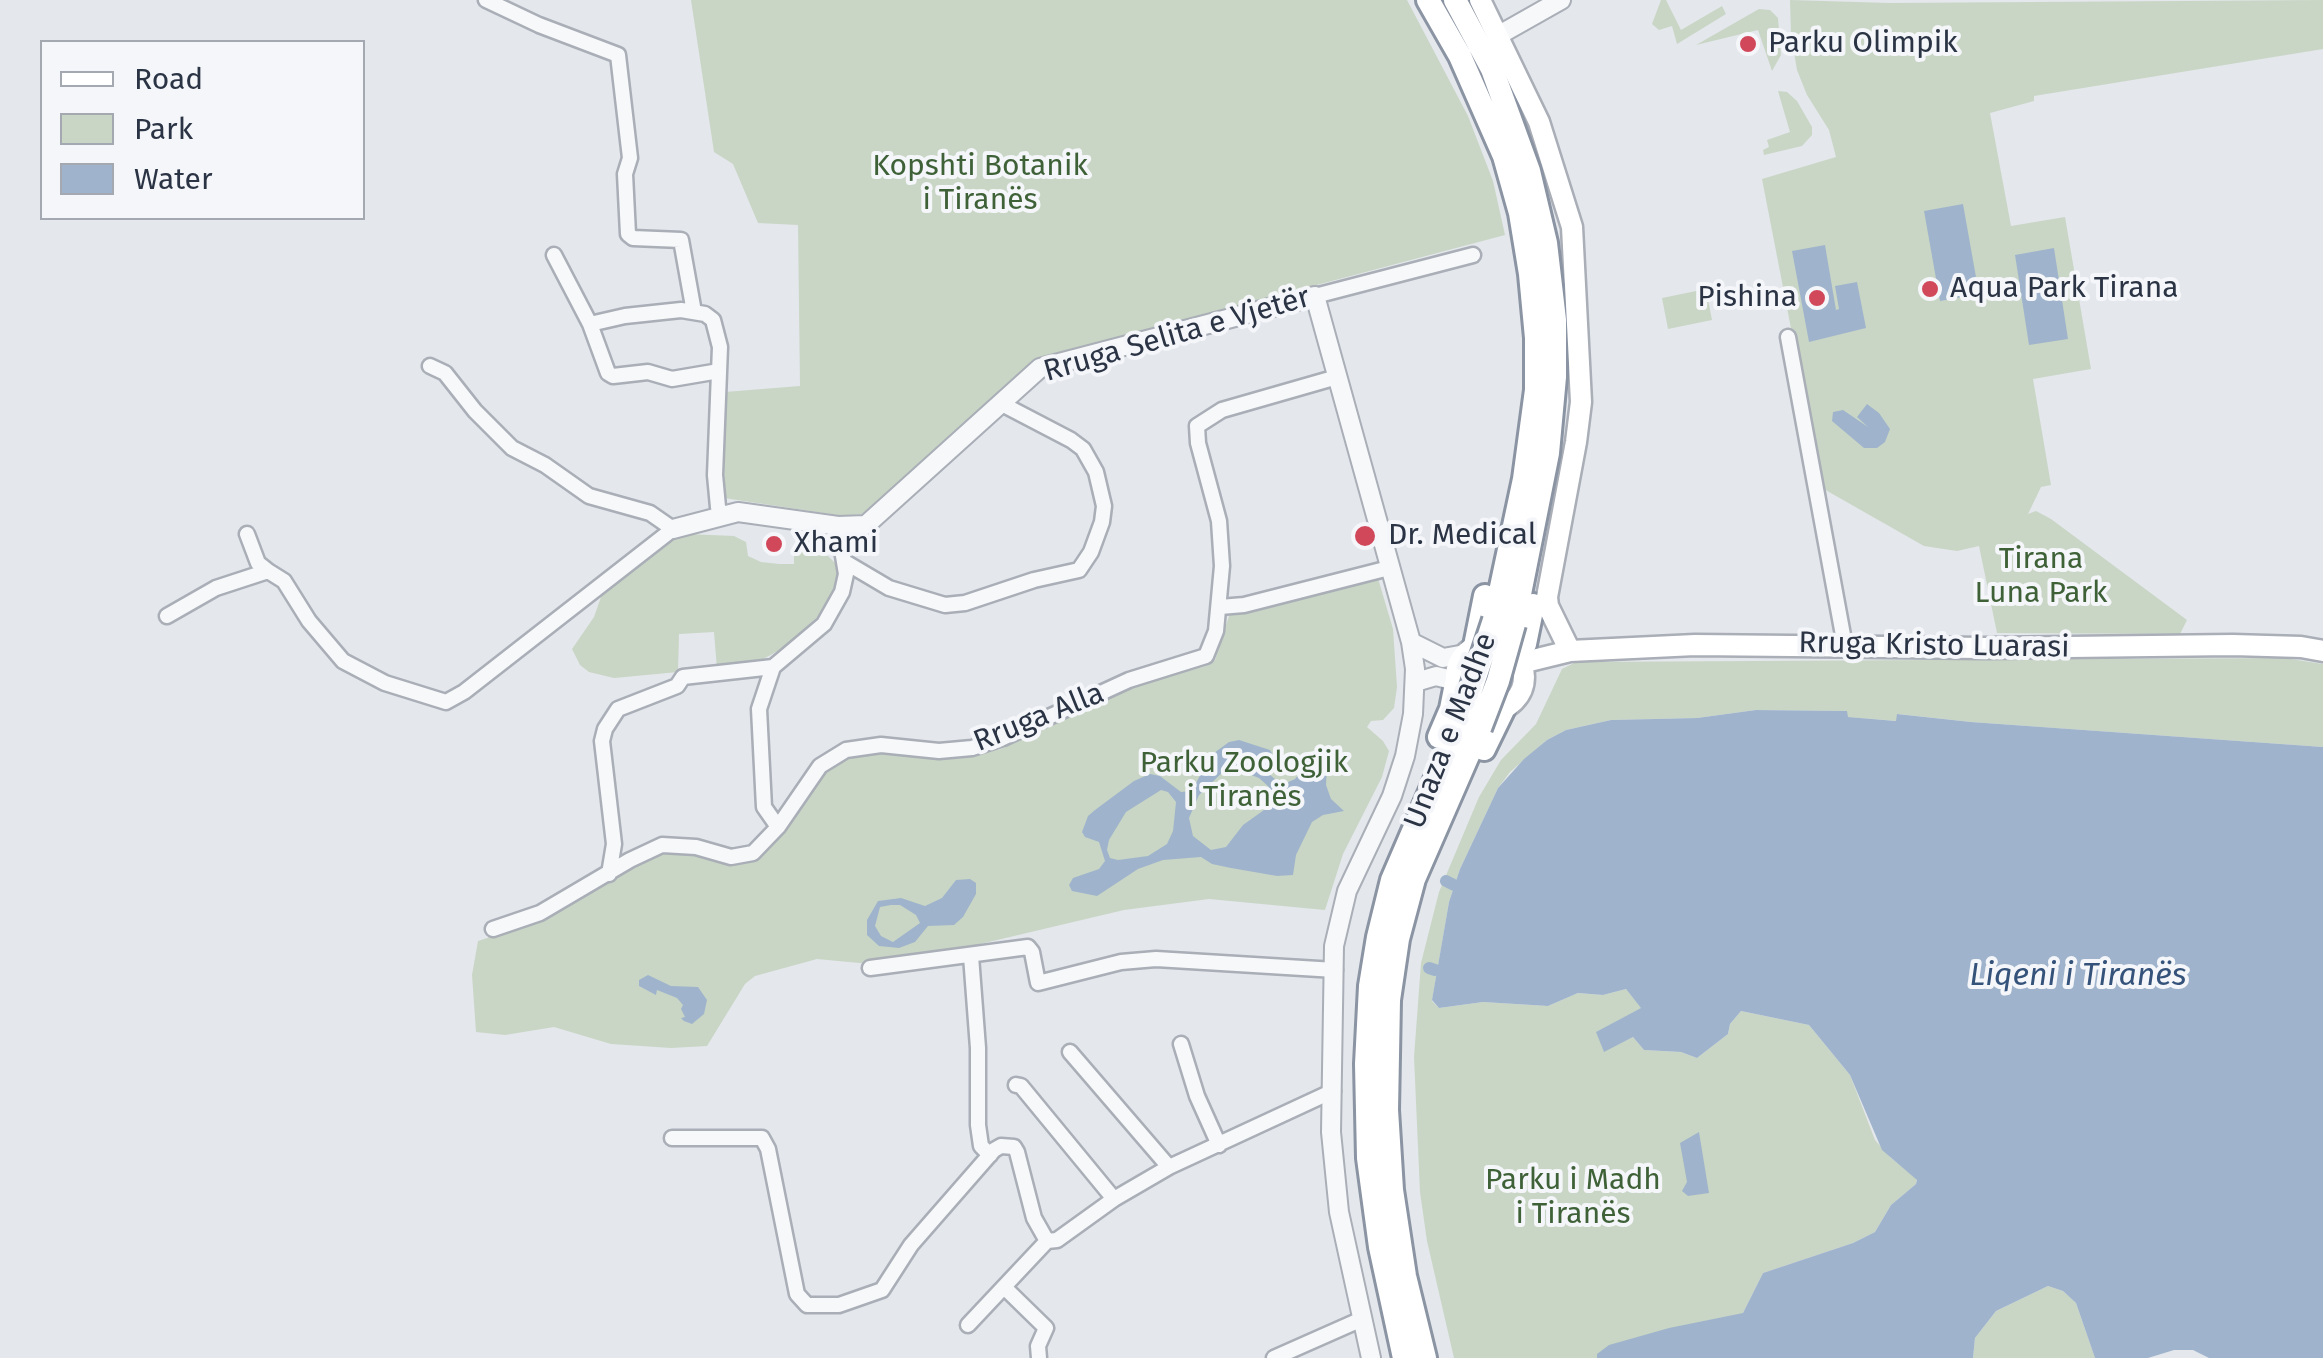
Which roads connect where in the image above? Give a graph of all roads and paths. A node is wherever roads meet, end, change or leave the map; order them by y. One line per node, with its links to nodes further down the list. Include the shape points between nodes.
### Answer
1 (486, 0): 11 (street, via 618,54 630,158 628,234 681,240)
2 (1428, 0): 7 (highway, Unaza e Madhe)
3 (1455, 0): 7 (highway, Unaza e Madhe, via 1492,69)
4 (1480, 0): 6 (main road)
5 (1560, 0): 6 (street)
6 (1499, 36): 30 (main road, via 1548,145 1572,227 1580,402 1548,597)
7 (1518, 172): 29 (highway, via 1505,186 1521,282 1520,412); 32 (highway, via 1540,184 1565,337 1567,395 1564,450); 37 (highway, Unaza e Madhe, bridge, via 1551,280 1555,377 1546,464 1504,622 1498,681)
8 (554, 255): 12 (street)
9 (1473, 255): 10 (street, Rruga Selita e Vjetër)
10 (1315, 296): 16 (street); 17 (street, Rruga Selita e Vjetër, via 1040,368)
11 (694, 312): 12 (street); 15 (street, via 713,320)
12 (590, 324): 15 (street, via 612,376 640,372 672,379)
13 (1788, 337): 28 (street)
14 (430, 366): 20 (street, via 445,373 512,448 589,496 650,513)
15 (719, 371): 18 (street, via 715,475)
16 (1337, 377): 23 (street); 25 (street, Rruga Alla, via 1222,410 1197,426 1219,521)
17 (1002, 404): 19 (street, Rruga Selita e Vjetër, via 866,525); 22 (street, via 1072,440 1096,472 1102,522 1079,570 945,605 890,588)
18 (722, 515): 19 (street, Rruga Selita e Vjetër); 20 (street, Rruga Selita e Vjetër)
19 (838, 526): 22 (street)
20 (674, 529): 24 (street, Rruga Selita e Vjetër, via 446,702 386,683 343,660)
21 (247, 534): 24 (street, Rruga Selita e Vjetër, via 258,563)
22 (845, 562): 33 (street, via 842,592 824,624)
23 (1388, 568): 25 (street); 27 (street)
24 (268, 570): 26 (street, via 216,588)
25 (1220, 607): 38 (street, Rruga Alla, via 1206,656 1129,680 1003,738 954,750 882,746 832,756)
26 (167, 616)
27 (1411, 642): 34 (street); 35 (street)
28 (1845, 646): 30 (main road, Rruga Kristo Luarasi); 31 (main road, Rruga Kristo Luarasi, via 2234,644)
29 (1470, 650): 32 (main road, via 1498,644); 35 (main road)
30 (1570, 651): 32 (main road, Rruga Kristo Luarasi)
31 (2323, 651)
32 (1521, 664): 36 (main road, via 1518,697)
33 (774, 667): 38 (street, via 758,725 764,807); 39 (street, via 683,676 677,686 618,709 602,741 612,823)
34 (1415, 672): 35 (street); 43 (street, via 1402,766 1338,918)
35 (1446, 674): 36 (main road, via 1475,708); 46 (highway, via 1451,709 1388,853 1368,923 1356,1036)
36 (1503, 710): 48 (highway, via 1427,879)
37 (1471, 724): 46 (highway, Unaza e Madhe, via 1401,858 1382,915); 48 (highway, Unaza e Madhe, via 1408,897 1390,985)
38 (778, 827): 39 (street, Rruga Alla, via 742,858 662,845)
39 (609, 874): 40 (street, Rruga Alla, via 540,913)
40 (493, 930)
41 (971, 956): 42 (street); 43 (street, via 1028,947 1038,983 1156,959); 52 (street, via 978,1125 981,1146)
42 (870, 968)
43 (1336, 970): 49 (street)
44 (1181, 1044): 51 (street)
45 (1070, 1052): 53 (street)
46 (1366, 1064): 62 (highway, Unaza e Madhe, via 1372,1197)
47 (1016, 1085): 54 (street)
48 (1387, 1086): 63 (highway, Unaza e Madhe, via 1396,1218)
49 (1332, 1090): 51 (street); 57 (street, via 1339,1212)
50 (672, 1138): 52 (street, via 762,1138 801,1301 826,1307 882,1290 911,1245)
51 (1219, 1145): 53 (street)
52 (990, 1154): 55 (street, via 1014,1147)
53 (1170, 1167): 54 (street)
54 (1114, 1199): 55 (street)
55 (1046, 1241): 56 (street)
56 (1004, 1287): 58 (street); 59 (street, via 1046,1328)
57 (1362, 1319): 60 (street); 61 (street)
58 (968, 1325)
59 (1039, 1358)
60 (1274, 1358)
61 (1371, 1358)
62 (1404, 1358)
63 (1425, 1358)

